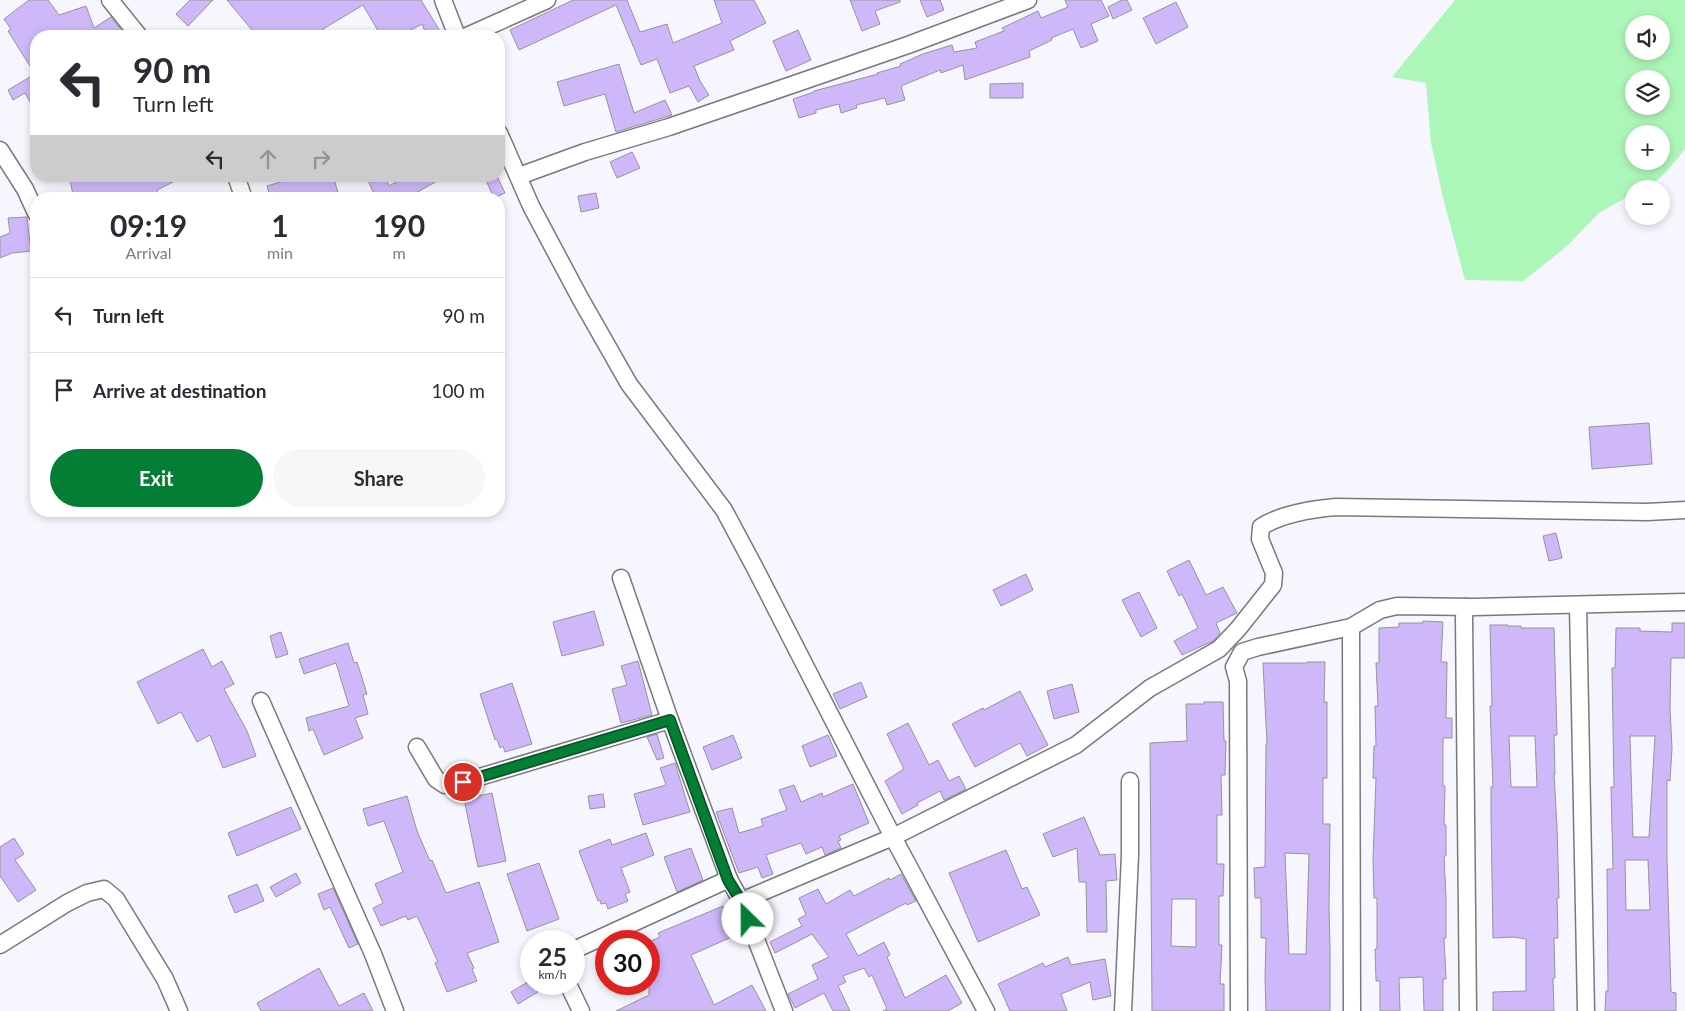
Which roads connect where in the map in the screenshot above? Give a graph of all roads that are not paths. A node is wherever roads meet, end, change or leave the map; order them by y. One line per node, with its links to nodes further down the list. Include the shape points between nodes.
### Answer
1 (110, 0): 5 (street)
2 (443, 0): 6 (street)
3 (547, 0): 7 (street)
4 (1028, 0): 10 (street, via 908,45)
5 (134, 30)
6 (455, 30)
7 (480, 30)
8 (505, 146): 10 (street)
9 (0, 150): 11 (street)
10 (519, 176): 22 (street, via 580,298 629,384 724,510)
11 (30, 200)
12 (1685, 510): 22 (street, via 1336,507 1270,521 1261,527 1260,539 1274,573 1273,585 1219,649 1150,688 1085,740)
13 (622, 578): 19 (street)
14 (1685, 602): 15 (street)
15 (1578, 605): 16 (street); 37 (street)
16 (1466, 607): 17 (street, via 1396,606 1380,610); 36 (street)
17 (1351, 627): 34 (street, via 1242,652 1234,667 1238,681); 35 (street)
18 (261, 702): 29 (street, via 374,954)
19 (670, 720): 20 (street, via 453,785 445,785 436,779); 23 (street)
20 (417, 747)
21 (1130, 782): 33 (street)
22 (892, 837): 24 (street); 32 (street)
23 (728, 880): 24 (street); 26 (street)
24 (741, 901): 31 (street)
25 (0, 945): 28 (street, via 67,902 87,892 104,889 116,898 165,978)
26 (585, 945)
27 (573, 995): 30 (street)
28 (179, 1011)
29 (394, 1011)
30 (581, 1011)
31 (784, 1011)
32 (986, 1011)
33 (1123, 1011)
34 (1238, 1011)
35 (1352, 1011)
36 (1468, 1011)
37 (1586, 1011)

